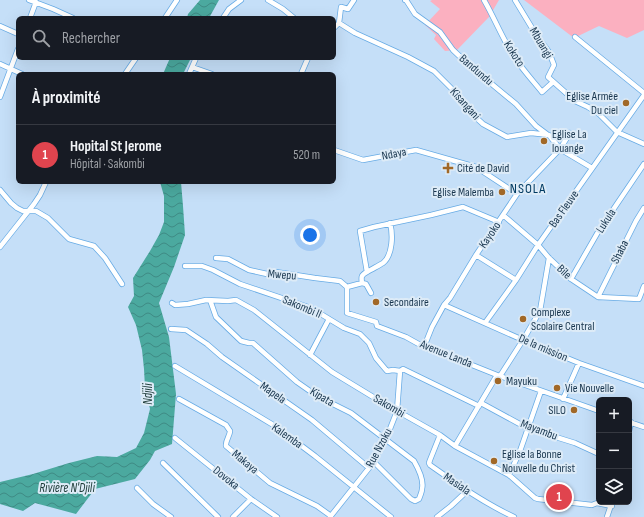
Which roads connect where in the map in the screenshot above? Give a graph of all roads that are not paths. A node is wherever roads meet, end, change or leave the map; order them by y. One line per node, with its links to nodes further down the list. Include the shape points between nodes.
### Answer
1 (29, 0): 9 (street)
2 (178, 0): 12 (street)
3 (241, 0): 13 (street)
4 (268, 0): 14 (street)
5 (354, 0): 15 (street, via 348,9 341,7)
6 (406, 0): 37 (street, Bandundu, via 416,14 440,32 453,50)
7 (484, 0): 32 (street, Kokoto, via 515,58 542,92)
8 (514, 0): 32 (street, Mbuangi, via 549,52 554,65 548,77)
9 (36, 1): 10 (street); 11 (street)
10 (31, 16)
11 (69, 16)
12 (166, 16)
13 (224, 16)
14 (291, 16)
15 (339, 23): 17 (street); 37 (street, Kisangani, via 434,71 483,124 507,137 531,133)
16 (0, 26): 18 (street)
17 (336, 26)
18 (16, 33)
19 (574, 37): 33 (street)
20 (16, 55): 26 (street)
21 (135, 60): 28 (street)
22 (195, 60): 25 (street)
23 (307, 60): 31 (street)
24 (0, 64): 26 (street)
25 (192, 67): 29 (street); 30 (street)
26 (11, 69): 27 (street); 34 (street)
27 (18, 72)
28 (126, 72)
29 (190, 72)
30 (206, 72)
31 (302, 72)
32 (553, 82): 35 (street, via 575,101 599,114)
33 (644, 94): 35 (street, Bas Fleuve)
34 (0, 97)
35 (617, 132): 38 (street); 42 (street, Bas Fleuve)
36 (570, 133): 39 (street, Kayoko)
37 (550, 136): 39 (street)
38 (644, 144)
39 (560, 149): 42 (street); 45 (street, Kayoko)
40 (336, 151): 45 (street, Ndaya, via 363,160 416,150 476,167)
41 (644, 164): 58 (street, Lukula, via 598,232)
42 (592, 168): 51 (street, Bas Fleuve)
43 (45, 184): 47 (street)
44 (0, 190): 47 (street, via 17,208)
45 (517, 194): 48 (street, Kayoko)
46 (644, 208): 65 (street, Shaba)
47 (28, 211): 52 (street); 61 (street, via 36,211 48,218 69,240 94,246)
48 (503, 215): 49 (street, Kayoko); 51 (street, Bile)
49 (498, 222): 50 (street, via 463,207); 53 (street, Kayoko)
50 (390, 223): 57 (street, via 392,244 388,258); 57 (street, via 360,231)
51 (538, 245): 55 (street, Bile); 59 (street, Bas Fleuve)
52 (0, 247)
53 (476, 255): 59 (street); 68 (street, Kayoko)
54 (216, 258): 63 (street, Mwepu, via 228,259 249,270 266,274 276,272 340,281)
55 (550, 258): 58 (street, Bile); 72 (street, via 540,311)
56 (185, 266): 69 (street, Sakombi II, via 202,266 213,270 240,284 311,308)
57 (367, 272): 60 (street, via 361,276)
58 (571, 279): 65 (street, Bile)
59 (516, 280): 70 (street, Bas Fleuve)
60 (362, 283): 63 (street); 64 (street, via 366,284)
61 (122, 284)
62 (644, 286): 65 (street, via 639,299)
63 (347, 287): 73 (street, Avenue Landa, via 347,313 376,322 377,326)
64 (370, 293)
65 (598, 297)
66 (210, 300): 67 (street, Sakombi, via 188,304); 74 (street, Sakombi, via 236,300 254,310); 91 (street, Kipata, via 216,317 241,341 253,343 312,393 351,413)
67 (172, 303)
68 (444, 305): 70 (street, De la mission); 73 (street, Kayoko)
69 (329, 319): 74 (street); 77 (street, Sakombi II, via 360,334 387,371)
70 (486, 323): 72 (street, De la mission)
71 (171, 330): 96 (street, Mapela, via 186,330 202,340 222,357 311,419)
72 (523, 340): 75 (street, De la mission); 78 (street)
73 (424, 347): 78 (street, Avenue Landa)
74 (310, 355): 85 (street, Sakombi, via 332,372)
75 (579, 363): 79 (street, De la mission); 81 (street)
76 (175, 366): 98 (street, Kalemba, via 274,426)
77 (402, 370): 83 (street, Mayambu); 85 (street, Rue Nzoku)
78 (498, 376): 80 (street, Avenue Landa); 83 (street)
79 (644, 386)
80 (541, 391): 81 (street, Avenue Landa); 88 (street)
81 (563, 399): 84 (street, Avenue Landa)
82 (179, 400): 108 (street, Makaya, via 226,425 230,434 226,446 270,483 317,506)
83 (480, 404): 88 (street, Mayambu); 92 (street)
84 (596, 410)
85 (397, 411): 89 (street, Sakombi); 91 (street, Rue Nzoku)
86 (632, 423): 87 (street)
87 (644, 427)
88 (527, 428): 93 (street, Mayambu); 97 (street)
89 (440, 435): 92 (street, Sakombi); 100 (street, Masiala, via 429,463)
90 (175, 438): 101 (street, Dovoka)
91 (386, 439): 94 (street, Rue Nzoku); 94 (street, Kipata, via 414,460 419,469 422,485 419,499 411,500)
92 (455, 446): 97 (street, Sakombi)
93 (596, 453)
94 (373, 462): 96 (street, Rue Nzoku)
95 (163, 463): 105 (street)
96 (369, 468): 98 (street, Rue Nzoku)
97 (509, 475): 102 (street, Sakombi, via 538,499)
98 (354, 487): 108 (street, Rue Nzoku); 109 (street, Kalemba)
99 (137, 488): 104 (street)
100 (467, 491): 110 (street); 111 (street, Masiala)
101 (252, 499): 106 (street); 107 (street, Dovoka)
102 (596, 503)
103 (612, 505): 112 (street)
104 (171, 517)
105 (218, 517)
106 (233, 517)
107 (277, 517)
108 (330, 517)
109 (391, 517)
110 (437, 517)
111 (514, 517)
112 (607, 517)

